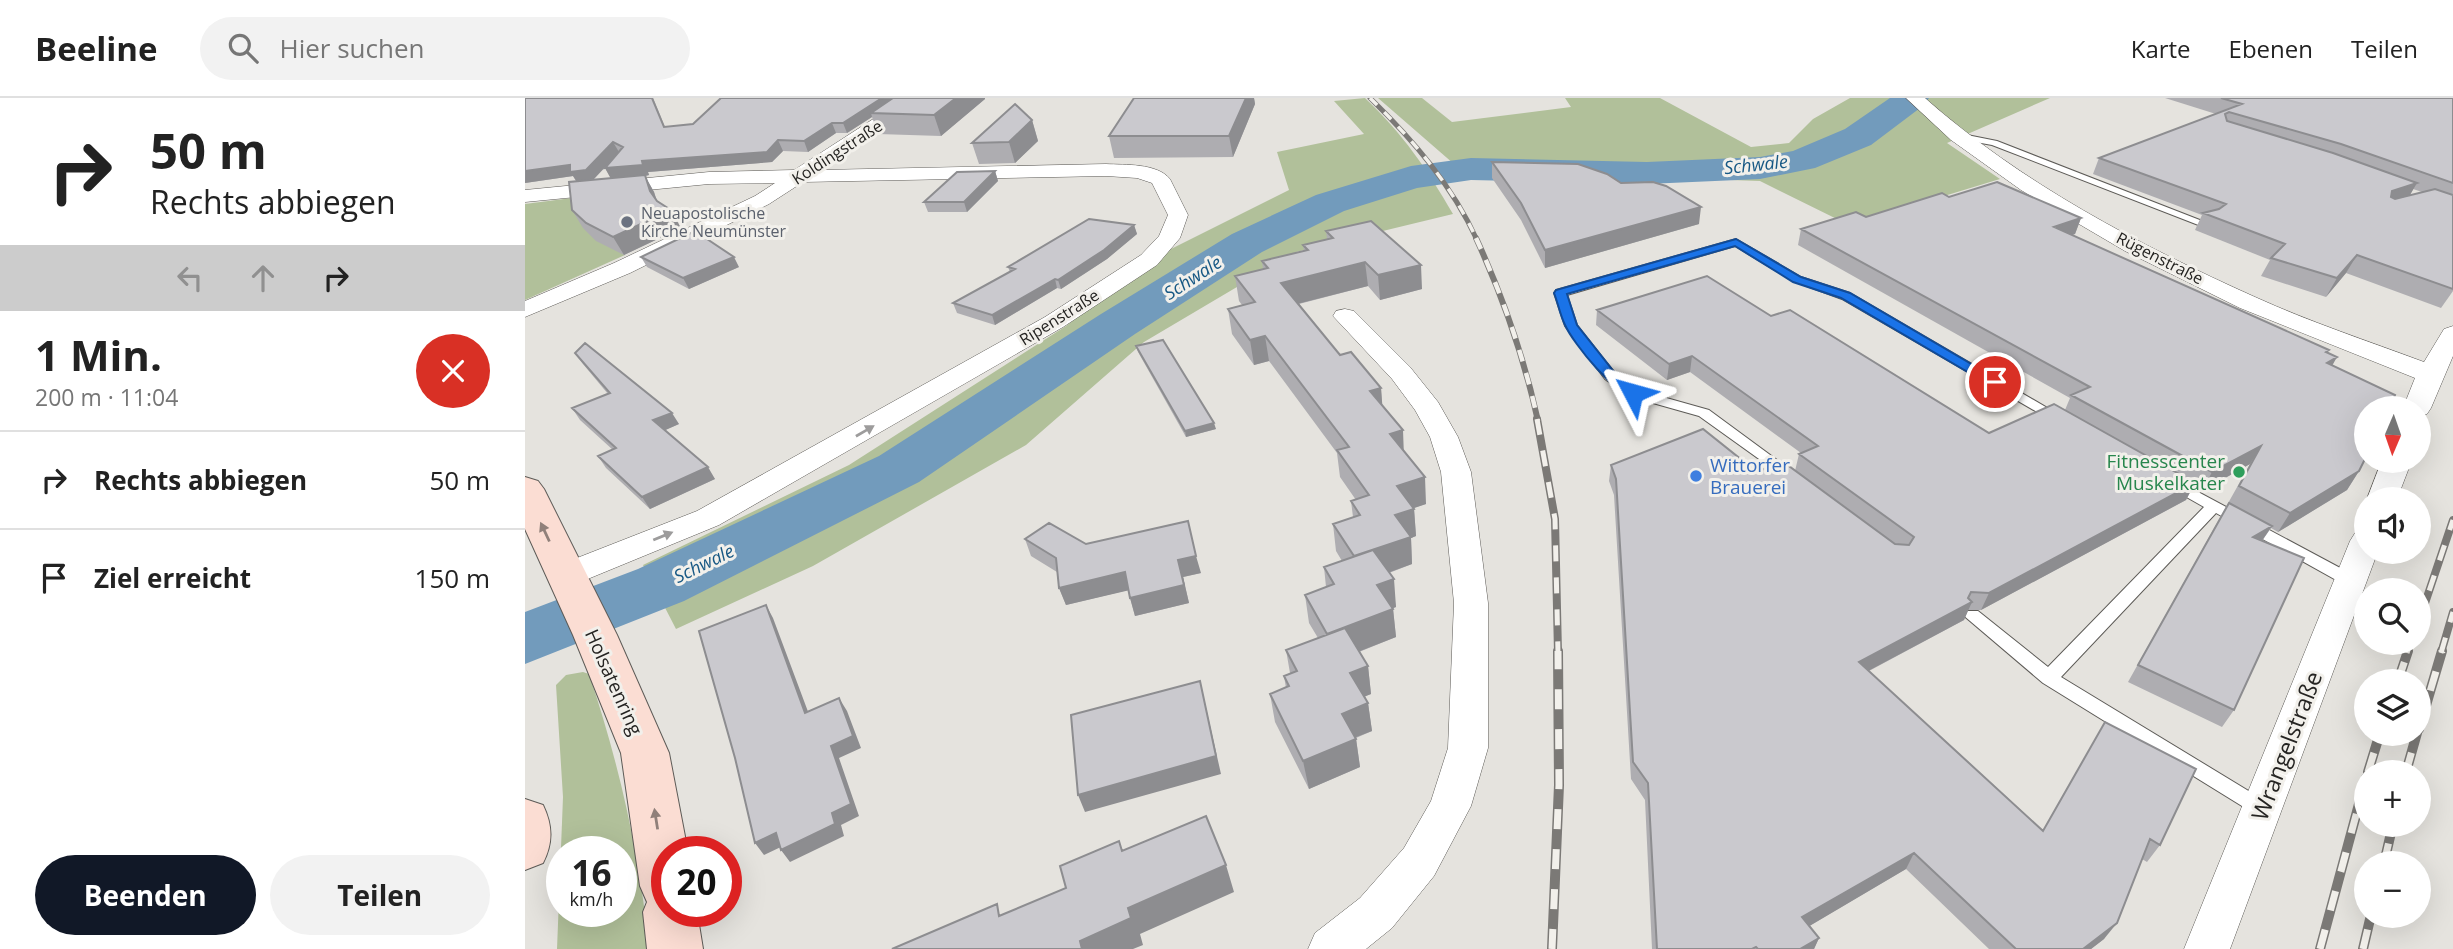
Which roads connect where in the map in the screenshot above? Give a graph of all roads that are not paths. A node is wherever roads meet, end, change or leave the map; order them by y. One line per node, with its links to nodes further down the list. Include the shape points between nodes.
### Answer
1 (918, 98): 4 (street, Koldingstraße)
2 (1921, 104): 3 (street, Rügenstraße)
3 (1957, 136): 6 (lane, via 1994,143); 10 (street, Rügenstraße, via 2028,186 2133,246 2248,303)
4 (805, 174): 5 (street, via 600,183); 7 (street, Koldingstraße, via 708,228); 19 (street, Ripenstraße, one-way to 4, via 719,512 1054,322 1149,260 1169,238 1178,215 1160,179 1139,172)
5 (525, 196)
6 (2205, 224)
7 (525, 310)
8 (1345, 316): 28 (street, via 1428,408 1456,472 1471,603 1468,748 1450,806 1419,862 1376,913)
9 (2453, 334): 10 (street)
10 (2430, 374): 11 (street)
11 (2422, 396)
12 (2075, 428): 14 (lane, via 1846,296 1797,279 1736,242 1560,293 1571,326 1610,376 1633,393 1704,412)
13 (2156, 475): 16 (lane)
14 (1801, 484)
15 (525, 489): 19 (main road, Holsatenring, one-way to 15)
16 (2214, 506): 18 (lane); 21 (lane)
17 (2357, 564): 18 (street, Wrangelstraße)
18 (2351, 581): 22 (street, Wrangelstraße)
19 (569, 584): 24 (main road, Holsatenring, one-way to 19, via 645,752)
20 (1972, 615): 21 (lane)
21 (2049, 678): 22 (lane)
22 (2263, 810): 29 (street, Wrangelstraße)
23 (525, 821): 25 (main road)
24 (659, 836)
25 (525, 848)
26 (672, 927): 27 (main road)
27 (675, 949)
28 (1331, 949)
29 (2207, 949)

